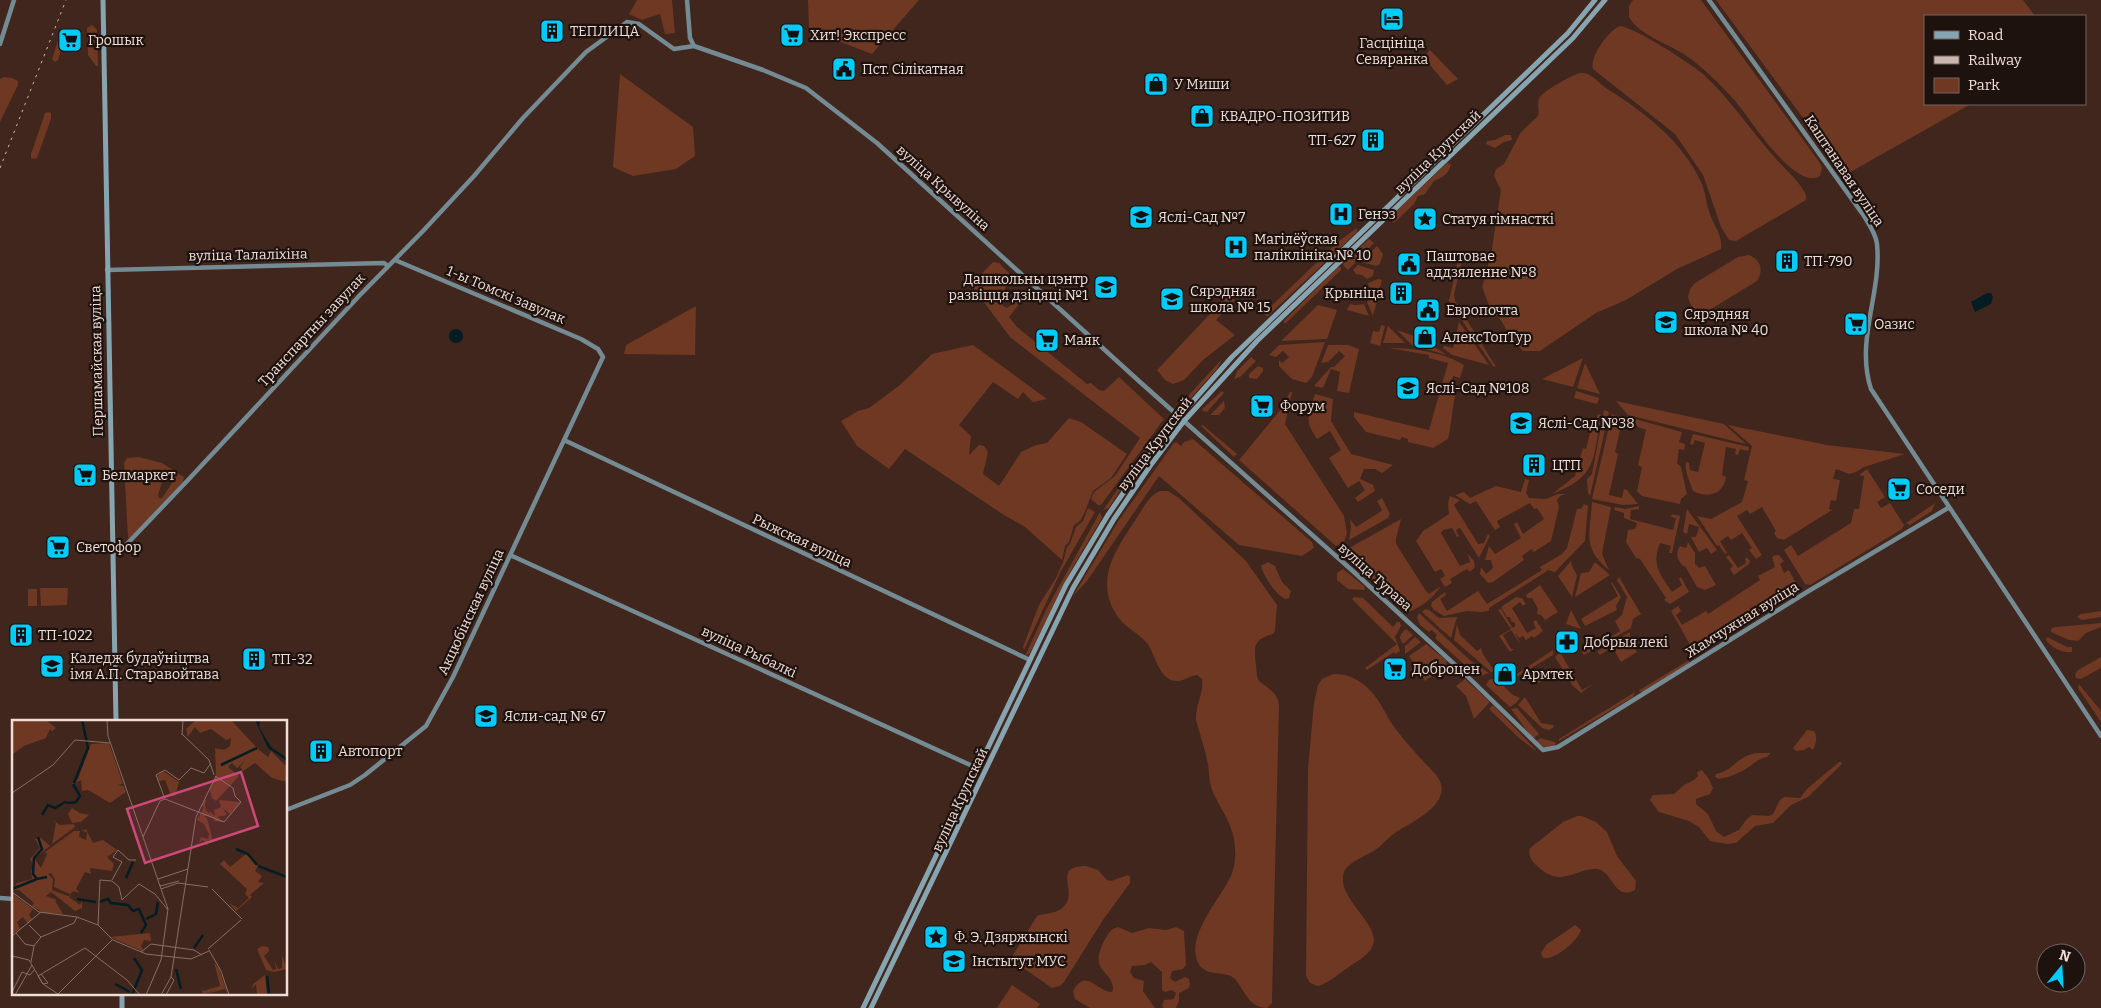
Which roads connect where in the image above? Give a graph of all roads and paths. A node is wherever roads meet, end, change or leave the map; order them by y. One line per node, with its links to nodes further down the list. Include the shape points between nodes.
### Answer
1 (14, 0): 7 (main road)
2 (103, 0): 12 (main road, Першамайская вуліца)
3 (687, 0): 8 (main road, via 690,38)
4 (1595, 0): 14 (main road, вуліца Крупскай, via 1568,32 1232,357)
5 (1605, 0): 15 (main road, вуліца Крупскай, via 1573,38 1257,341)
6 (1709, 0): 17 (main road, Каштанавая вуліца, via 1860,209 1875,236 1876,273 1864,361 1866,376 1870,390)
7 (0, 44)
8 (694, 46): 9 (main road, вуліца Крывуліна, via 674,49 639,24 628,22 593,46); 14 (main road, вуліца Крывуліна, via 798,84 856,126)
9 (523, 118): 10 (main road, Транспартны завулак)
10 (395, 260): 11 (main road, Транспартны завулак); 13 (main road, 1-ы Томскі завулак, via 581,338 598,349)
11 (388, 266): 12 (main road, вуліца Талаліхіна, via 351,264); 18 (main road, Транспартны завулак, via 132,538)
12 (107, 270): 18 (main road, Першамайская вуліца)
13 (603, 357): 16 (main road, Акцюбінская вуліца)
14 (1180, 417): 15 (main road, вуліца Крывуліна); 20 (main road, вуліца Крупскай, via 1146,460 1090,544)
15 (1184, 421): 23 (main road, вуліца Турава, via 1454,663 1533,742); 27 (main road, вуліца Крупскай, via 1114,518 1073,588)
16 (564, 440): 19 (main road, Акцюбінская вуліца); 20 (main road, Рыжская вуліца)
17 (1948, 508): 22 (main road, Каштанавая вуліца); 23 (main road, Жамчужная вуліца, via 1558,747)
18 (113, 553): 21 (main road, Першамайская вуліца)
19 (510, 555): 24 (main road, вуліца Рыбалкі); 25 (main road, Акцюбінская вуліца, via 454,677 426,726 350,785)
20 (1030, 660): 24 (main road, вуліца Крупскай)
21 (116, 720)
22 (2101, 736)
23 (1548, 750)
24 (979, 768): 26 (main road, вуліца Крупскай)
25 (288, 809)
26 (863, 1008)
27 (871, 1008)

